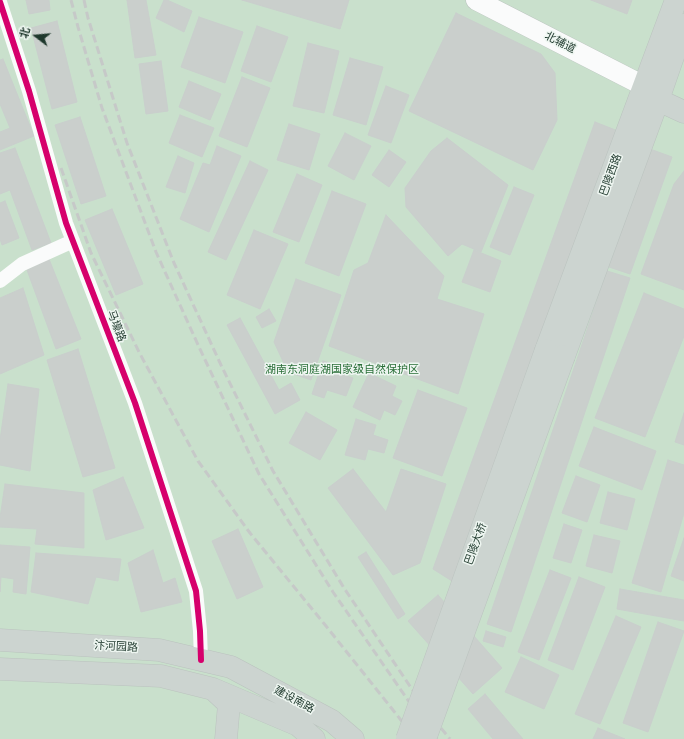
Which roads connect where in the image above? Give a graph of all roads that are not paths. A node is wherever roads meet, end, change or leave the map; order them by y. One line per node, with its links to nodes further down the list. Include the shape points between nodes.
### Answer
1 (476, 0): 5 (main road, 北辅道)
2 (676, 0): 5 (main road, 巴陵西路)
3 (0, 2): 7 (street, 马壕路)
4 (684, 24): 5 (main road, 巴陵西路)
5 (651, 93): 6 (main road); 9 (main road, 巴陵西路)
6 (684, 112)
7 (73, 241): 8 (street, via 22,264); 11 (street, 马壕路, via 135,404 196,591)
8 (0, 281)
9 (555, 353): 18 (main road, 巴陵大桥, bridge); 19 (main road, 巴陵大桥, bridge)
10 (0, 640): 11 (main road, 汴河园路, via 159,650)
11 (201, 660): 12 (main road, 汴河园路)
12 (231, 667): 17 (main road, 建设南路, via 332,721)
13 (0, 669): 14 (main road, via 161,676)
14 (213, 689): 15 (main road, via 229,704); 16 (main road, 建设南路, via 298,725)
15 (226, 739)
16 (314, 739)
17 (353, 739)
18 (407, 739)
19 (425, 739)

